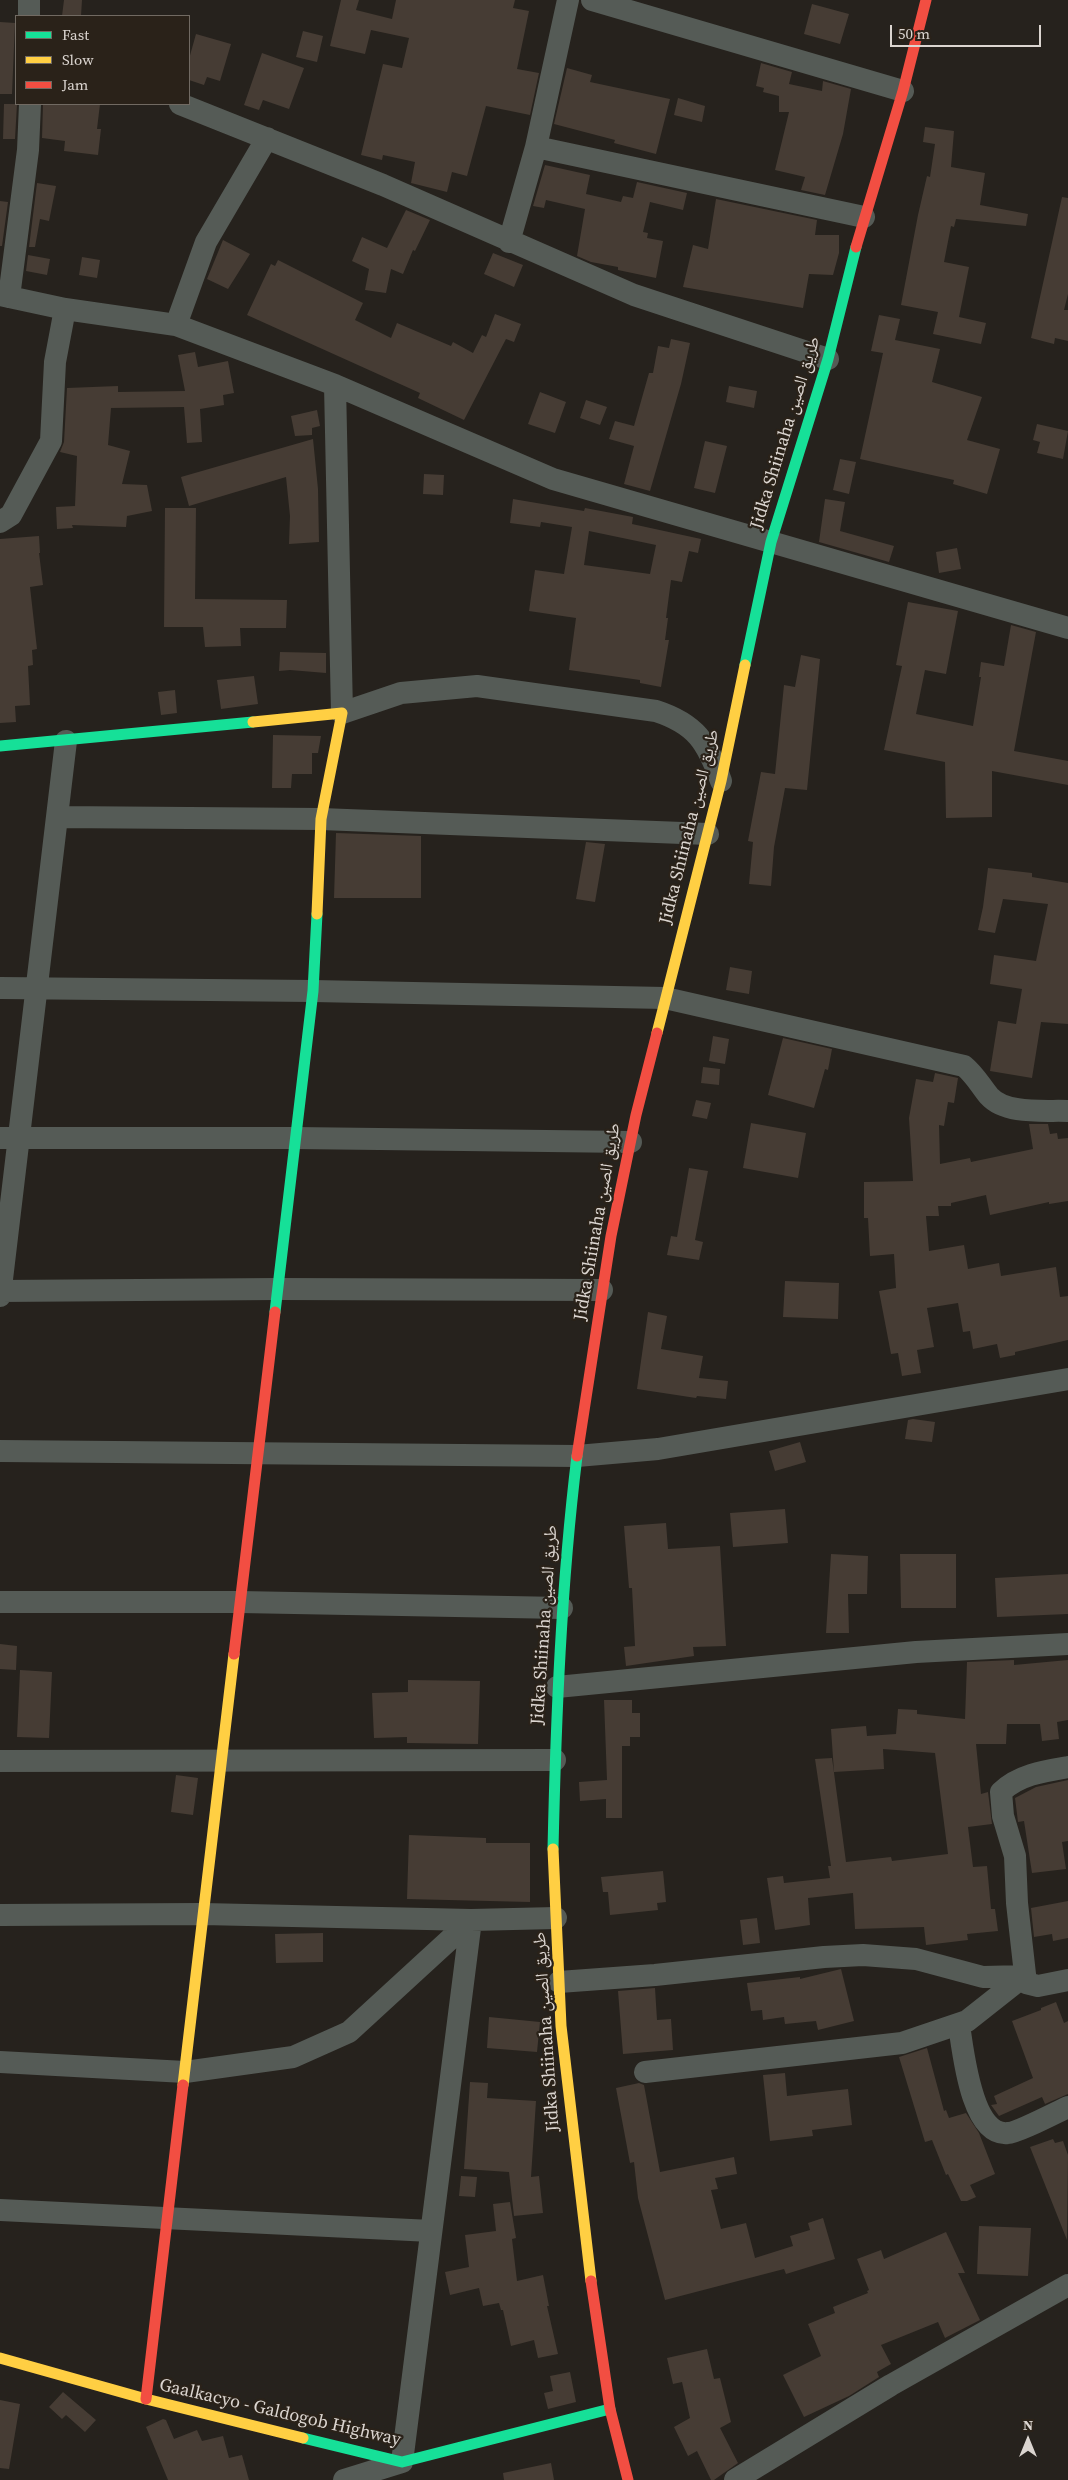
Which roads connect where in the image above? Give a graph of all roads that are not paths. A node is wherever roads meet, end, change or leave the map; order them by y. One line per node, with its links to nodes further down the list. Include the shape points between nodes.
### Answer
1 (29, 0): 5 (street)
2 (568, 0): 10 (street)
3 (592, 0): 6 (street)
4 (926, 0): 6 (street, Jidka Shiinaha طريق الصين)
5 (29, 15)
6 (903, 91): 11 (street, Jidka Shiinaha طريق الصين)
7 (30, 105): 13 (street, via 28,150)
8 (183, 105): 9 (street)
9 (267, 138): 12 (street, via 383,185); 15 (street, via 206,242)
10 (536, 147): 11 (street); 12 (street)
11 (864, 217): 16 (street, Jidka Shiinaha طريق الصين)
12 (509, 242): 16 (street, via 634,295)
13 (4, 296): 14 (street)
14 (65, 309): 15 (street); 18 (street, via 55,362 51,441 11,515)
15 (176, 325): 17 (street)
16 (828, 358): 19 (street, Jidka Shiinaha طريق الصين)
17 (335, 385): 19 (street, via 553,480); 21 (street)
18 (0, 522)
19 (771, 542): 20 (street); 24 (street, Jidka Shiinaha طريق الصين)
20 (1068, 628)
21 (342, 712): 22 (street); 24 (street, via 401,693 477,686 656,711 678,718 698,733); 26 (street)
22 (66, 741): 23 (street); 25 (street)
23 (0, 746)
24 (721, 780): 27 (street, Jidka Shiinaha طريق الصين)
25 (57, 817): 26 (street); 29 (street)
26 (321, 819): 27 (street); 30 (street)
27 (708, 834): 31 (street, Jidka Shiinaha طريق الصين)
28 (0, 988): 29 (street)
29 (36, 989): 30 (street); 33 (street)
30 (312, 991): 31 (street); 34 (street)
31 (665, 998): 32 (street, via 964,1066 975,1075 990,1097 1002,1105); 35 (street, Jidka Shiinaha طريق الصين)
32 (1068, 1111)
33 (9, 1138): 34 (street); 38 (street)
34 (295, 1138): 35 (street); 36 (street)
35 (631, 1142): 37 (street, Jidka Shiinaha طريق الصين)
36 (277, 1289): 37 (street); 38 (street); 42 (street)
37 (602, 1290): 43 (street, Jidka Shiinaha طريق الصين)
38 (0, 1291): 39 (street)
39 (0, 1296)
40 (1068, 1379): 43 (street, via 658,1449)
41 (0, 1451): 42 (street)
42 (258, 1452): 43 (street); 45 (street)
43 (577, 1456): 46 (street, Jidka Shiinaha طريق الصين)
44 (0, 1602): 45 (street)
45 (240, 1602): 46 (street); 49 (street)
46 (562, 1608): 48 (street, Jidka Shiinaha طريق الصين)
47 (1068, 1644): 48 (street, via 916,1652)
48 (557, 1687): 50 (street, Jidka Shiinaha طريق الصين)
49 (222, 1759): 50 (street); 51 (street); 53 (street)
50 (555, 1760): 55 (street, Jidka Shiinaha طريق الصين, via 553,1870)
51 (0, 1761)
52 (1068, 1767): 57 (street, via 1026,1776 1001,1792 1002,1816 1015,1856)
53 (203, 1914): 54 (street); 56 (street); 62 (street)
54 (0, 1915)
55 (556, 1918): 56 (street); 59 (street, Jidka Shiinaha طريق الصين)
56 (471, 1920): 62 (street, via 349,2032 294,2058); 67 (street)
57 (1024, 1976): 58 (street, via 1026,1983 1038,1986); 59 (street, via 983,1977 916,1959 863,1955); 60 (street)
58 (1068, 1980)
59 (559, 1982): 71 (street, Jidka Shiinaha طريق الصين, via 570,2117)
60 (959, 2025): 63 (street, via 902,2043); 64 (street, via 975,2102 984,2123 995,2131 1008,2134)
61 (0, 2062): 62 (street)
62 (185, 2072): 66 (street)
63 (645, 2072)
64 (1068, 2107)
65 (0, 2210): 66 (street)
66 (168, 2218): 67 (street); 70 (street)
67 (431, 2231): 72 (street)
68 (1068, 2285): 75 (street, via 891,2385)
69 (0, 2358): 70 (street, Gaalkacyo - Galdogob Highway)
70 (146, 2399): 72 (street, Gaalkacyo - Galdogob Highway)
71 (610, 2410): 72 (street, Gaalkacyo - Galdogob Highway); 74 (street, Jidka Shiinaha طريق الصين)
72 (402, 2462): 73 (street)
73 (344, 2480)
74 (628, 2480)
75 (735, 2480)

